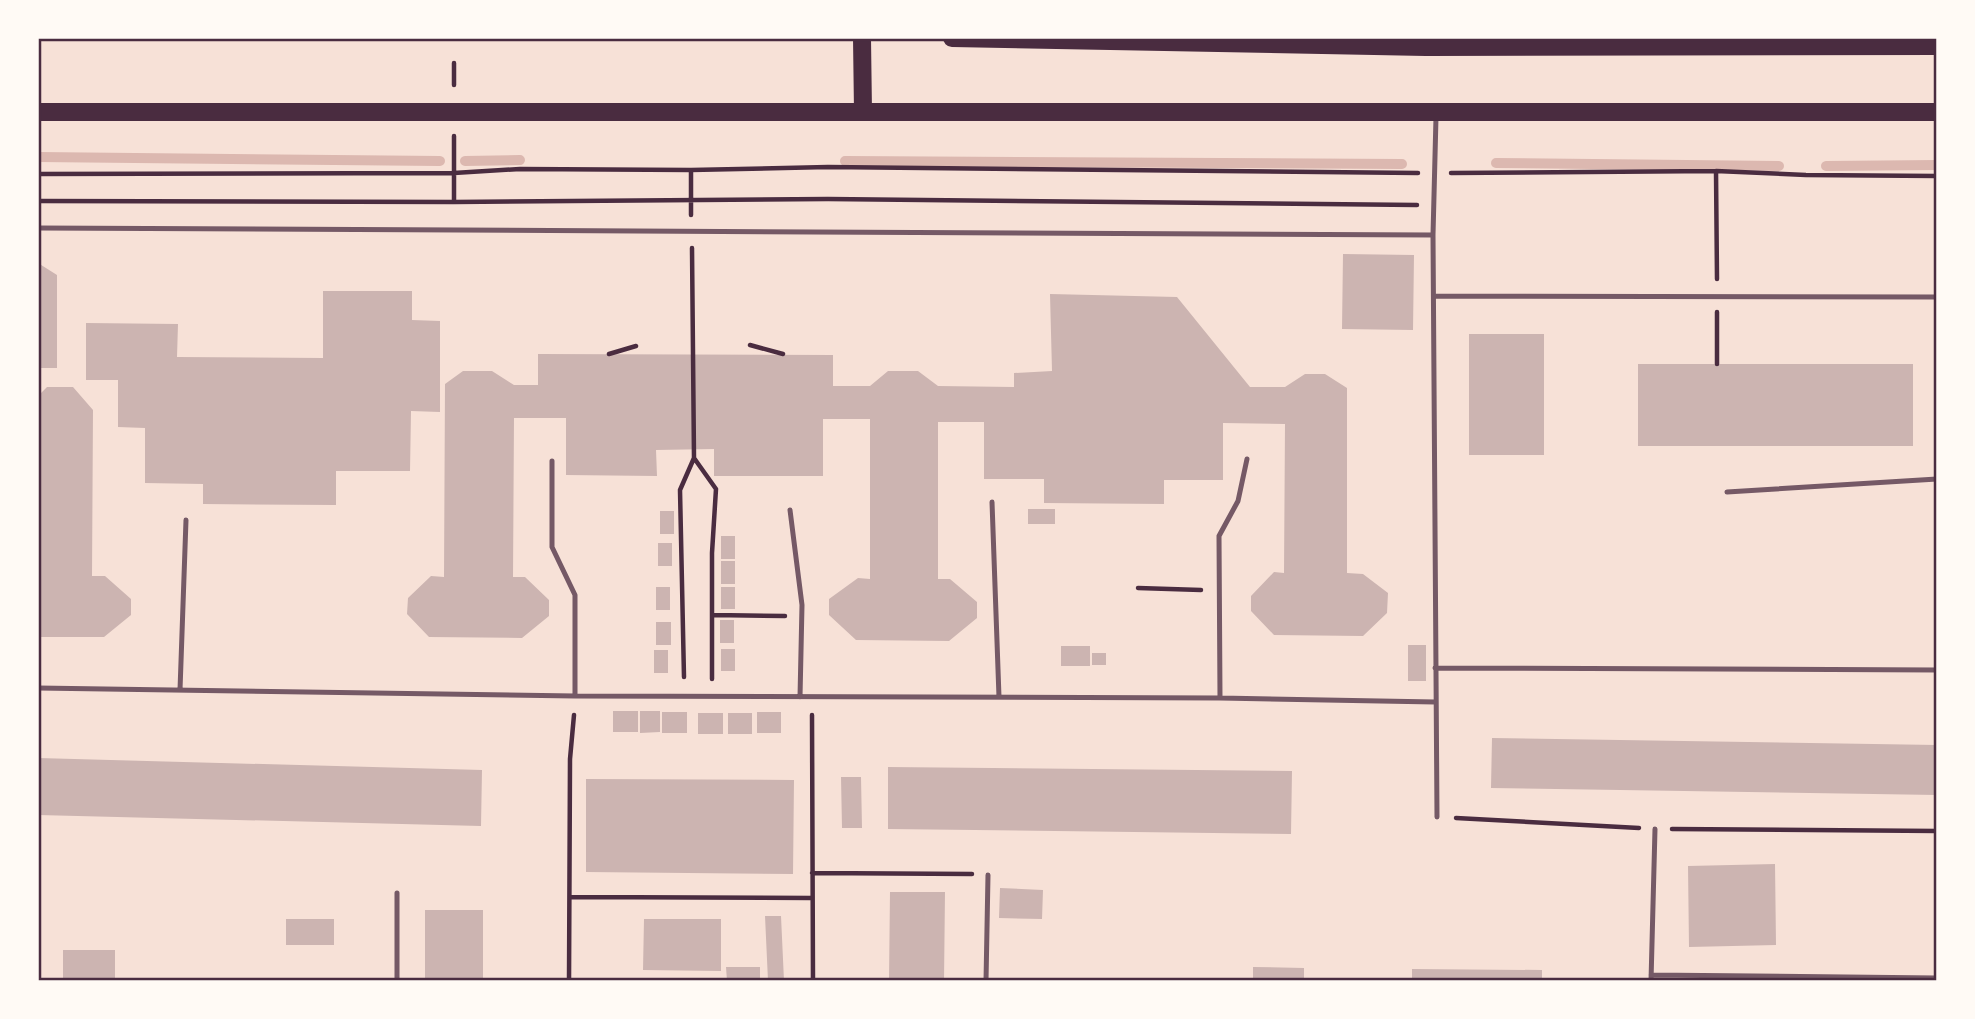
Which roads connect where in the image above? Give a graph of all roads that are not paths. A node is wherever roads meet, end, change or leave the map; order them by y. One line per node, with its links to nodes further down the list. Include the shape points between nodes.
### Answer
1 (862, 38): 6 (main road)
2 (952, 38): 3 (main road, via 1426,47)
3 (1853, 42): 4 (main road)
4 (1937, 46)
5 (38, 112): 6 (main road)
6 (863, 112): 8 (main road)
7 (1937, 112): 8 (main road)
8 (1436, 113): 10 (lane)
9 (38, 228): 10 (lane)
10 (1433, 235): 11 (lane)
11 (1434, 296): 12 (lane); 20 (lane)
12 (1937, 297)
13 (1247, 459): 27 (lane, via 1238,501 1219,536)
14 (552, 461): 24 (lane, via 552,547 575,595)
15 (1937, 479): 16 (lane)
16 (1727, 492)
17 (992, 502): 26 (lane)
18 (790, 510): 25 (lane, via 802,617)
19 (186, 520): 23 (lane)
20 (1435, 668): 21 (lane); 28 (lane)
21 (1937, 670)
22 (38, 688): 23 (lane)
23 (180, 690): 24 (lane)
24 (575, 696): 25 (lane)
25 (800, 698): 26 (lane)
26 (999, 698): 27 (lane)
27 (1220, 698): 28 (lane)
28 (1435, 702): 29 (lane)
29 (1437, 817)
30 (1655, 829): 33 (lane)
31 (988, 875): 36 (lane)
32 (397, 893): 35 (lane)
33 (1651, 978): 34 (lane)
34 (1937, 978)
35 (397, 981)
36 (986, 981)

